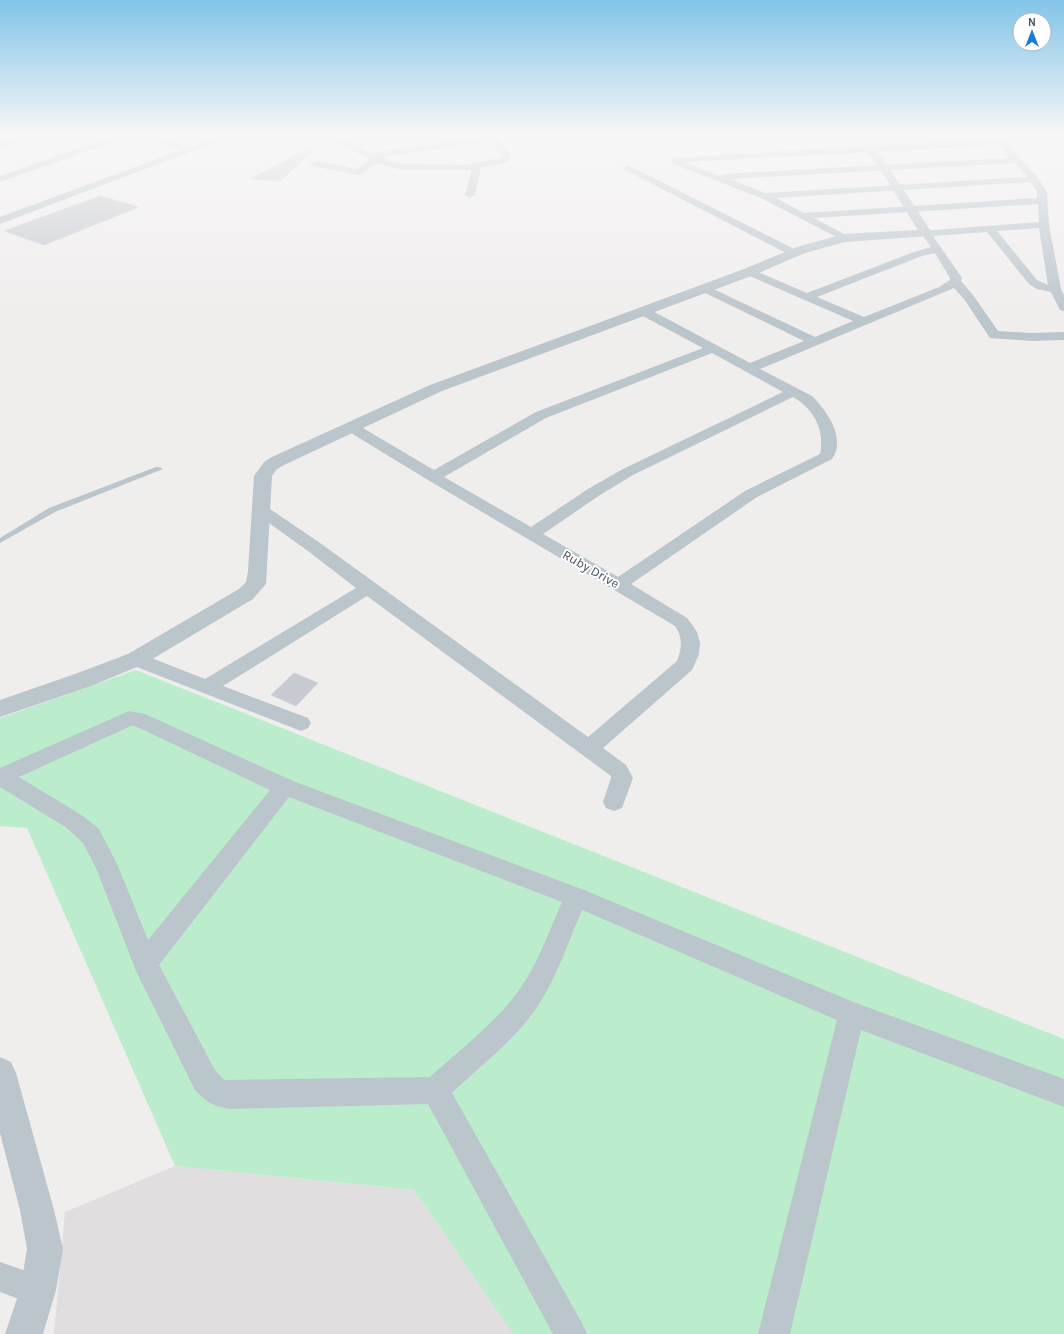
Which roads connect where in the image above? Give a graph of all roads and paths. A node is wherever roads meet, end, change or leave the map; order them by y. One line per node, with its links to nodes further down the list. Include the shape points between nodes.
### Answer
1 (69, 195): 10 (street)
2 (681, 195): 16 (street)
3 (775, 195): 6 (street)
4 (902, 195): 8 (street)
5 (1042, 195): 7 (street)
6 (764, 196): 9 (street)
7 (1043, 201): 8 (street); 11 (street)
8 (911, 208): 9 (street); 13 (street)
9 (802, 216): 14 (street)
10 (0, 221)
11 (1044, 225): 12 (street); 20 (street)
12 (990, 229): 13 (street); 20 (street, via 1032,282 1041,287)
13 (926, 233): 14 (street); 15 (street)
14 (844, 238): 16 (street)
15 (938, 249): 18 (street, via 953,270); 21 (street, via 918,254)
16 (794, 253): 17 (street)
17 (749, 272): 19 (street); 21 (street)
18 (955, 282): 24 (street); 25 (street, via 969,297)
19 (703, 288): 23 (street); 27 (street)
20 (1055, 289): 22 (street)
21 (807, 297): 24 (street)
22 (1064, 307)
23 (643, 311): 29 (street); 32 (street, via 436,388)
24 (863, 321): 27 (street)
25 (994, 335): 26 (street); 28 (street)
26 (1064, 336)
27 (814, 341): 30 (street)
28 (1003, 347)
29 (712, 349): 30 (street); 34 (street, via 548,412)
30 (750, 368): 31 (street)
31 (793, 392): 36 (street, via 628,472); 38 (street, via 807,399 825,420 830,440 827,456 751,494)
32 (351, 427): 34 (street, Ruby Drive); 35 (street, via 270,466 263,476)
33 (159, 469): 37 (lane, via 52,510)
34 (433, 477): 36 (street, Ruby Drive)
35 (261, 510): 39 (street); 40 (street, via 256,584 246,594)
36 (531, 534): 38 (street, Ruby Drive)
37 (0, 541)
38 (618, 585): 44 (street, Ruby Drive, via 681,622 690,635 689,657 676,674)
39 (368, 588): 41 (street); 44 (street)
40 (136, 659): 41 (street); 42 (street)
41 (206, 687): 43 (street)
42 (0, 709)
43 (301, 723)
44 (588, 749): 47 (street, via 619,772 622,778)
45 (1, 776): 46 (street, via 129,718 138,719); 49 (street, via 75,822 91,836 107,866)
46 (285, 787): 48 (street); 49 (street)
47 (614, 802)
48 (576, 897): 50 (street); 52 (street, via 528,1000 512,1019)
49 (145, 963): 52 (street, via 205,1080 217,1093 231,1095)
50 (852, 1014): 53 (street); 58 (street)
51 (0, 1073): 55 (street, via 45,1249)
52 (434, 1090): 57 (street)
53 (1064, 1093)
54 (0, 1277): 55 (street)
55 (38, 1290): 56 (street)
56 (24, 1334)
57 (571, 1334)
58 (774, 1334)

